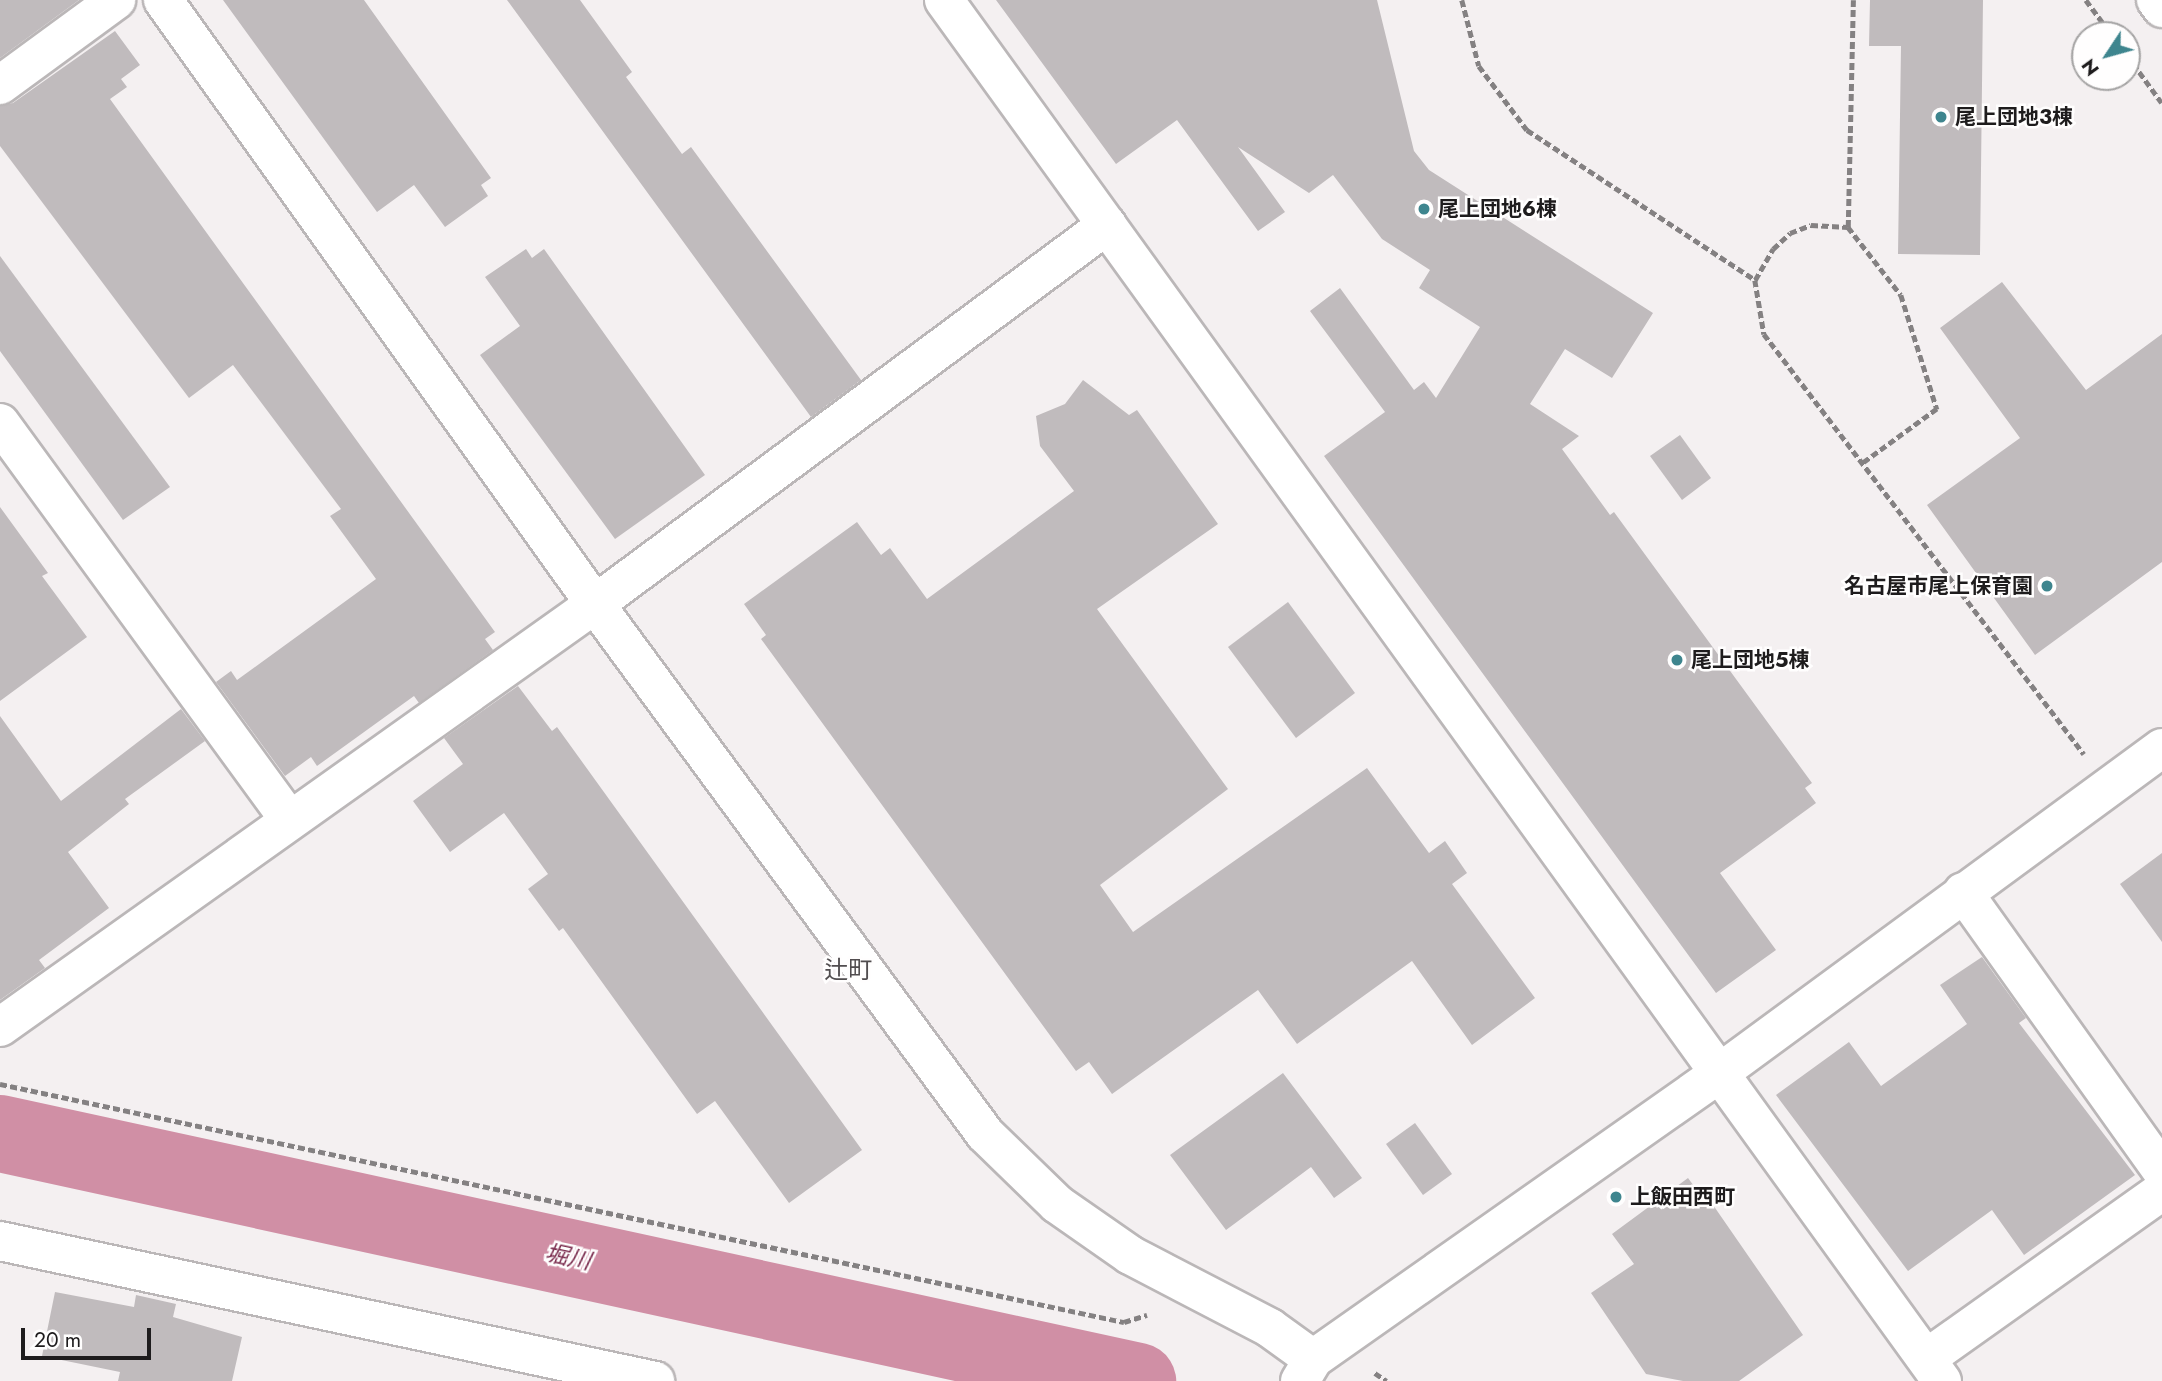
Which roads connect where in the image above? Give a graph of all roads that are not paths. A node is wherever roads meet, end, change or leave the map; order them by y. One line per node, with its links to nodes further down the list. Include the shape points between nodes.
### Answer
1 (116, 0): 6 (street)
2 (163, 0): 9 (street)
3 (944, 0): 7 (street)
4 (2156, 0): 5 (street)
5 (2162, 8)
6 (0, 85)
7 (1107, 225): 9 (street); 14 (street)
8 (0, 423): 11 (street)
9 (596, 604): 11 (street); 18 (street, via 985,1134 1057,1204 1130,1255 1270,1328)
10 (2162, 748): 12 (street)
11 (289, 819): 13 (street)
12 (1963, 892): 14 (street); 15 (street)
13 (0, 1027)
14 (1717, 1074): 18 (street); 19 (street)
15 (2162, 1171)
16 (2162, 1191): 19 (street)
17 (0, 1241): 20 (street)
18 (1306, 1370)
19 (1935, 1370)
20 (655, 1381)

